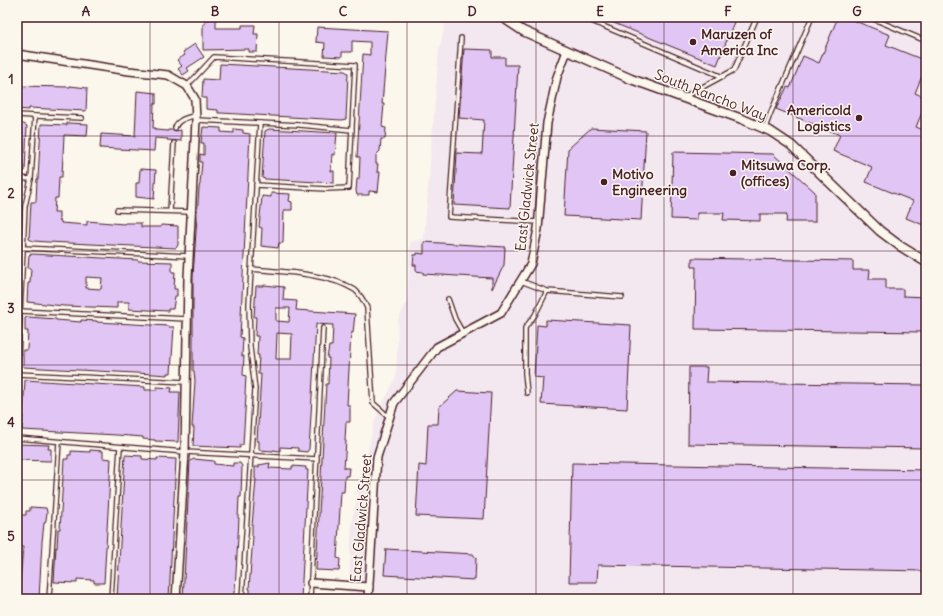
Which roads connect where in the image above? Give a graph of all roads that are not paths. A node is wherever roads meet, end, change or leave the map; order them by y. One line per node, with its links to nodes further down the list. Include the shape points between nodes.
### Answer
1 (582, 17): 10 (lane)
2 (757, 17): 10 (lane, via 734,70)
3 (812, 17): 19 (lane)
4 (869, 17): 7 (lane)
5 (506, 18): 8 (street, South Rancho Way, via 523,31)
6 (461, 38): 28 (lane, via 449,217)
7 (926, 41)
8 (567, 51): 12 (street, South Rancho Way, via 631,79); 28 (street, East Gladwick Street, via 557,76 547,122)
9 (17, 54): 11 (street, via 168,75)
10 (723, 76): 12 (lane)
11 (187, 86): 15 (street, via 195,98); 20 (lane, via 214,57 355,65)
12 (683, 97): 19 (street, South Rancho Way)
13 (17, 115): 14 (lane)
14 (35, 116): 16 (lane); 23 (lane)
15 (196, 117): 17 (lane); 18 (lane, via 182,120); 27 (street)
16 (82, 118)
17 (260, 123): 20 (lane); 24 (lane)
18 (175, 128)
19 (765, 129): 31 (street, South Rancho Way, via 791,145 880,231)
20 (352, 130): 24 (lane, via 349,188)
21 (174, 143): 26 (lane)
22 (17, 178): 23 (lane)
23 (31, 179): 29 (lane, via 25,206)
24 (256, 185): 32 (lane)
25 (117, 210): 26 (lane)
26 (170, 211): 27 (lane)
27 (191, 212): 30 (street)
28 (538, 222): 33 (street, East Gladwick Street, via 531,264)
29 (23, 248): 30 (lane); 37 (lane)
30 (189, 256): 38 (street)
31 (926, 262)
32 (251, 268): 45 (lane, via 329,278 355,290 367,308 373,403); 50 (lane, via 250,340 255,389)
33 (521, 281): 34 (lane); 40 (street, East Gladwick Street, via 501,313)
34 (547, 291): 35 (lane); 44 (lane, via 525,328 525,373)
35 (622, 297)
36 (448, 299): 40 (lane)
37 (20, 311): 38 (lane); 41 (lane)
38 (187, 319): 43 (street)
39 (323, 328): 51 (lane)
40 (463, 333): 45 (street, East Gladwick Street, via 438,347 394,402)
41 (17, 374): 42 (lane); 43 (lane)
42 (17, 382)
43 (186, 382): 49 (street)
44 (528, 393)
45 (390, 417): 53 (street, East Gladwick Street, via 377,457)
46 (17, 438): 47 (lane)
47 (59, 442): 48 (lane); 54 (lane)
48 (120, 447): 49 (lane); 55 (lane)
49 (185, 452): 50 (lane); 56 (street)
50 (251, 456): 51 (lane); 57 (lane)
51 (317, 459): 52 (lane)
52 (311, 583): 53 (street); 58 (lane)
53 (369, 587): 59 (street, East Gladwick Street)
54 (49, 599)
55 (111, 599)
56 (176, 599)
57 (242, 599)
58 (310, 599)
59 (368, 599)

